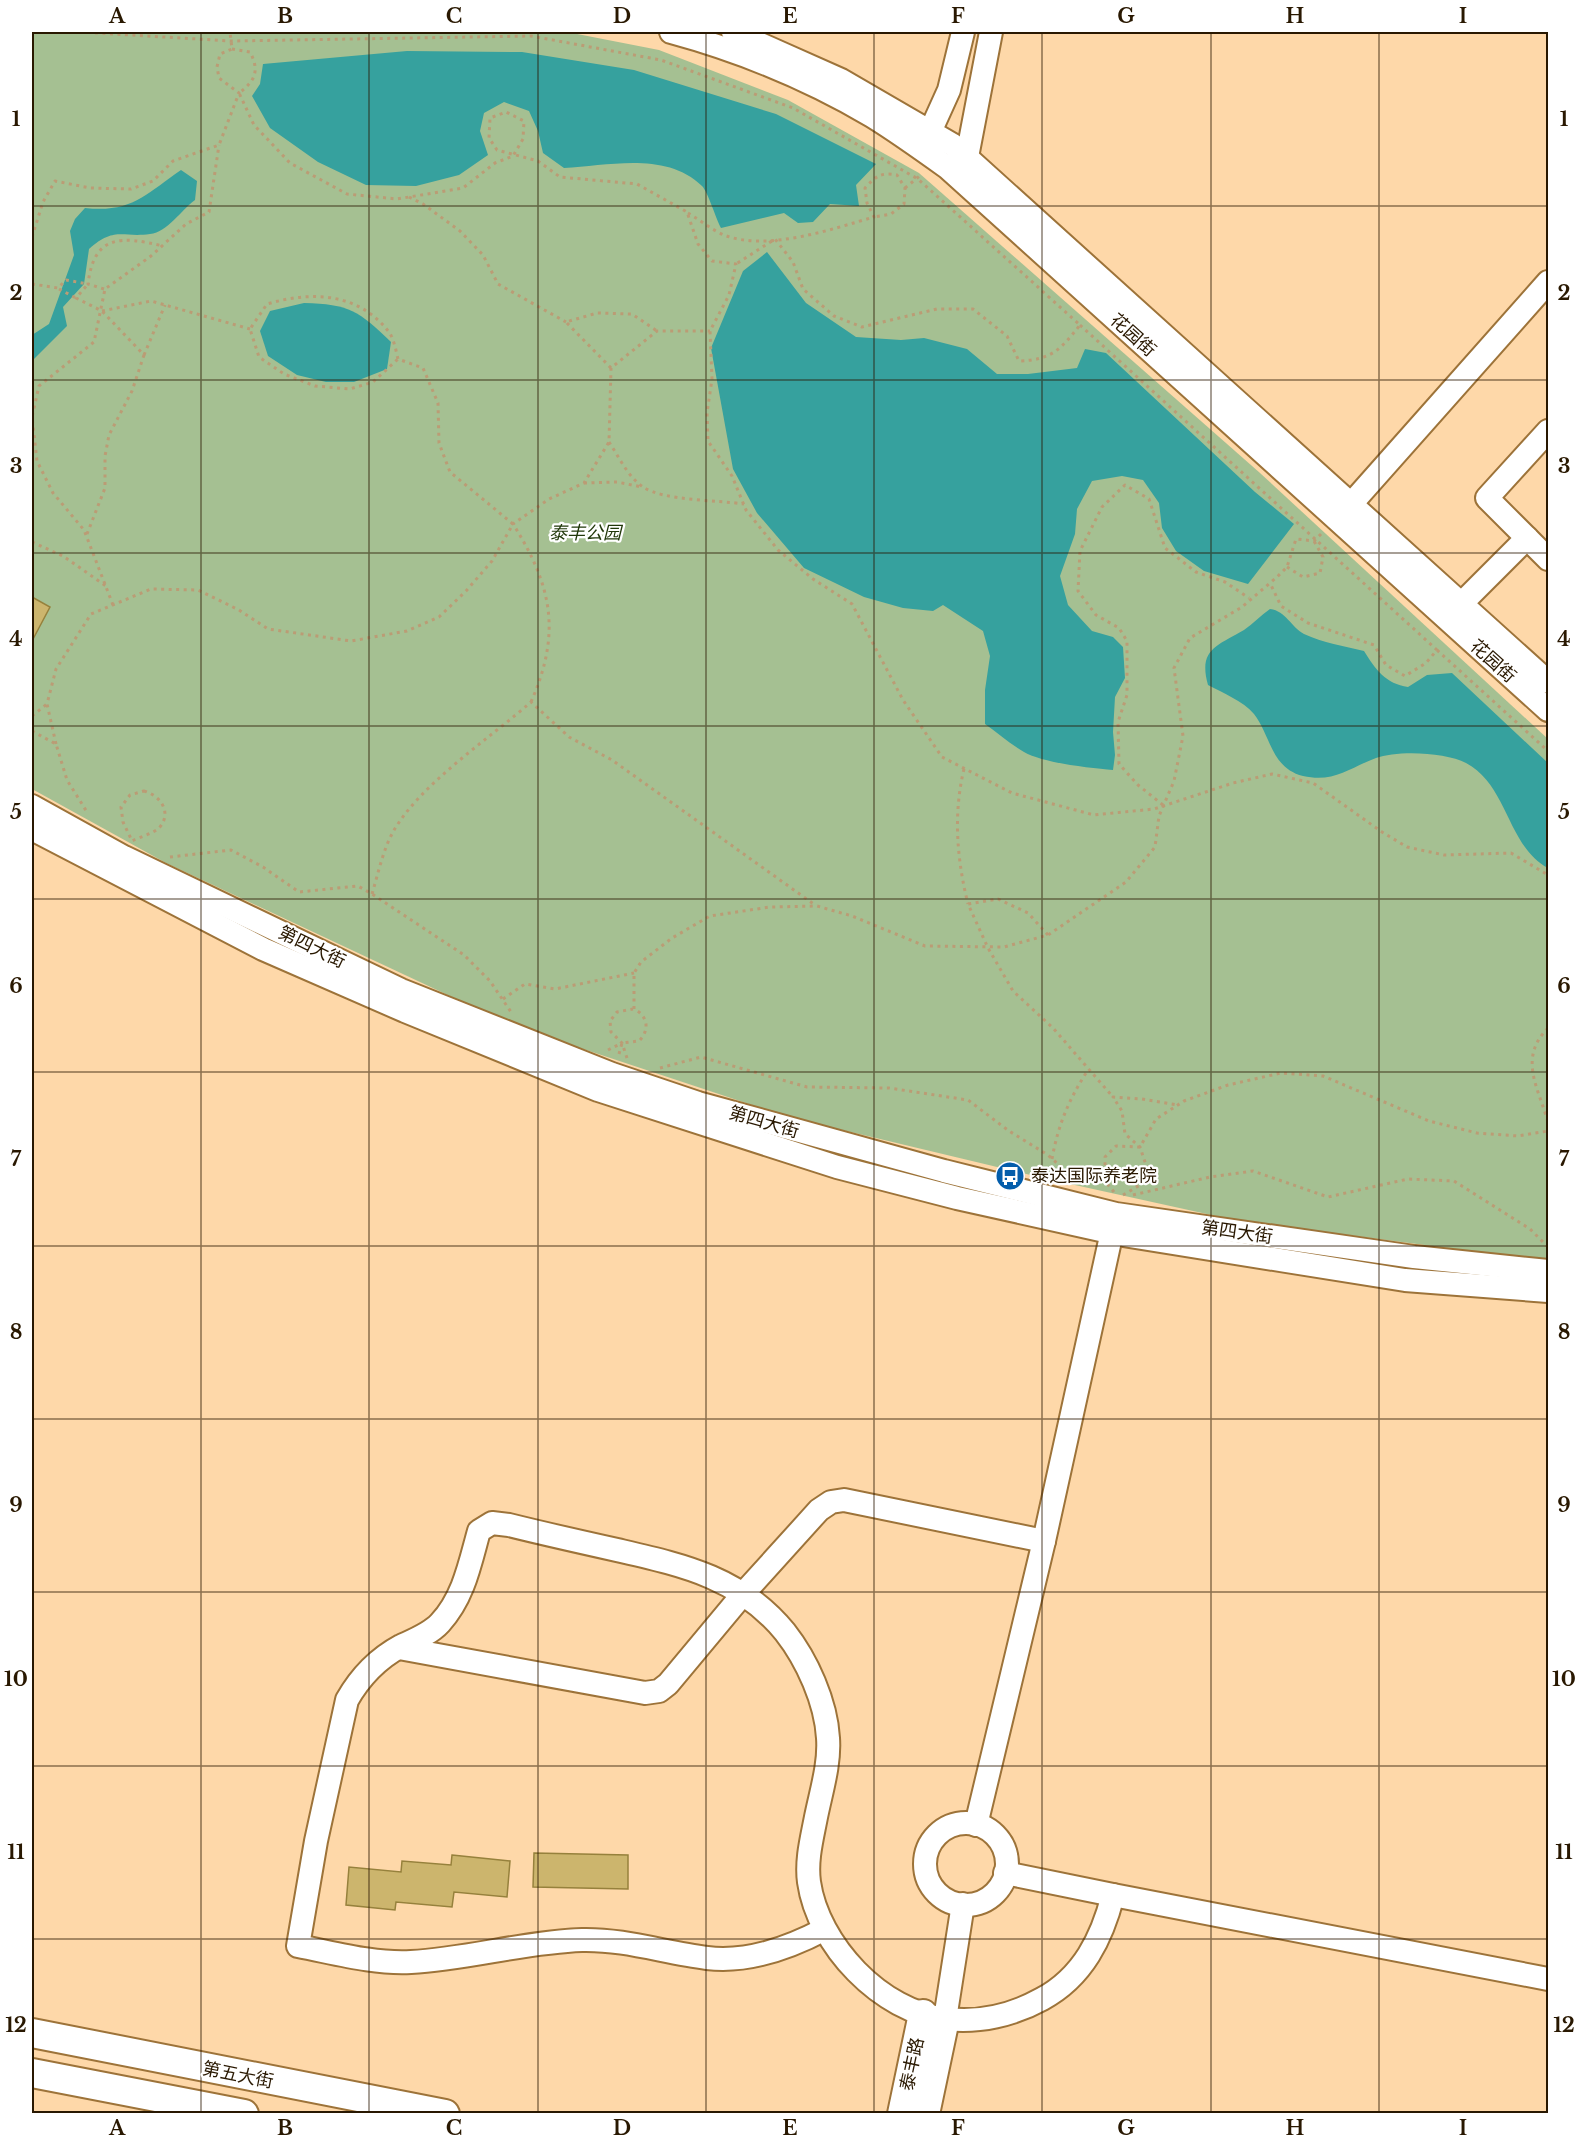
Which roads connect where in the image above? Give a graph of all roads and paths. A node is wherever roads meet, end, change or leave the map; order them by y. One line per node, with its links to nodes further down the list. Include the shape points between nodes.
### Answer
1 (80, 32): 7 (path)
2 (230, 32): 7 (path)
3 (671, 32): 43 (street, 花园街, via 774,66 828,92 948,168)
4 (733, 32): 10 (street, 花园街, via 841,80)
5 (963, 32): 10 (street, via 950,90)
6 (991, 32): 13 (street)
7 (231, 41): 8 (path); 30 (path, via 531,36 661,60 793,108 918,179)
8 (232, 49): 9 (path, via 220,54 217,67 219,78); 9 (path, via 250,52 257,70 251,84)
9 (239, 93): 11 (path); 14 (path, via 255,125 290,164 347,194)
10 (930, 132): 13 (street, 花园街)
11 (219, 145): 17 (path, via 172,161 153,181 131,189 90,189 55,181 43,202); 19 (path, via 209,212 186,224)
12 (513, 156): 12 (path, via 497,150 489,138 490,118 507,112 524,121 523,139); 14 (path, via 495,163 463,188); 15 (path, via 538,161 560,177 637,184)
13 (967, 157): 41 (street, 花园街)
14 (408, 197): 29 (path, via 460,231 483,255 498,284)
15 (687, 212): 18 (path, via 724,235 761,242); 20 (path, via 698,244 712,261)
16 (874, 217): 16 (path, via 865,188 875,177 885,173 897,175 905,188 904,204 891,214); 18 (path)
17 (32, 237)
18 (775, 239): 20 (path); 30 (path, via 793,262 803,289 834,316 862,327 937,309 973,309 1007,336 1019,361 1040,360 1055,351)
19 (163, 246): 23 (path, via 128,238 105,246 92,258); 25 (path)
20 (736, 264): 32 (path, via 729,295)
21 (1548, 282): 41 (street)
22 (32, 284): 24 (path)
23 (88, 284): 24 (path, via 66,280); 25 (path); 26 (path)
24 (58, 288): 26 (path)
25 (105, 289): 28 (path)
26 (75, 298): 28 (path)
27 (165, 305): 28 (path, via 151,301); 31 (path); 34 (path)
28 (102, 311): 34 (path); 45 (path, via 94,342 39,386 32,417 37,461 53,493)
29 (566, 322): 33 (path, via 597,314 632,314); 36 (path)
30 (1080, 324): 47 (path)
31 (250, 329): 35 (path, via 259,357 285,374 315,386 350,389 373,382); 35 (path, via 267,304 295,296 344,300 373,316 391,334)
32 (710, 331): 33 (path); 42 (path, via 708,441 732,476)
33 (657, 332): 36 (path)
34 (144, 354): 45 (path, via 132,392 109,435 105,489)
35 (398, 359): 44 (path, via 423,368 438,403 439,443 450,472)
36 (611, 368): 38 (path)
37 (1548, 431): 46 (street, via 1487,498)
38 (609, 442): 39 (path); 40 (path)
39 (584, 483): 40 (path, via 617,482); 44 (path, via 549,499)
40 (644, 488): 42 (path, via 688,500)
41 (1352, 503): 54 (street, 花园街)
42 (744, 504): 65 (path, via 778,550 852,604 903,700 942,757)
43 (1336, 520): 47 (path); 60 (street, 花园街)
44 (513, 524): 55 (path, via 492,561 466,591 439,617 407,631 351,641 268,629 198,590 151,589); 58 (path, via 542,579 551,623 544,672)
45 (87, 536): 52 (path)
46 (1527, 537): 49 (street); 54 (street)
47 (1315, 540): 50 (path, via 1296,539); 50 (path, via 1323,557 1320,573 1303,577); 56 (path)
48 (32, 542): 52 (path, via 63,556)
49 (1548, 559)
50 (1287, 567): 51 (path)
51 (1270, 583): 53 (path); 56 (path, via 1281,606 1308,623 1374,645 1386,665 1405,676 1426,663)
52 (106, 586): 55 (path)
53 (1249, 598): 66 (path, via 1224,619 1190,638 1174,668 1183,736); 66 (path, via 1225,582 1196,572 1165,548 1149,499 1125,485 1102,507 1080,551 1078,591 1096,615 1119,628 1127,641 1127,694 1118,722 1119,764)
54 (1462, 603): 57 (street, 花园街)
55 (113, 605): 59 (path, via 91,614 56,669)
56 (1437, 650): 64 (path)
57 (1548, 682)
58 (531, 702): 75 (path, via 468,753 413,807 393,832); 77 (path, via 569,737 612,760)
59 (47, 704): 61 (path); 63 (path)
60 (1548, 710)
61 (32, 716)
62 (32, 731): 63 (path)
63 (56, 744): 68 (path, via 67,780)
64 (1548, 751)
65 (964, 769): 66 (path, via 1012,794 1094,815); 76 (path, via 959,790 958,846)
66 (1163, 805): 74 (path, via 1272,774 1313,783 1407,847 1444,855 1510,853); 78 (path, via 1155,847 1126,882)
67 (32, 806): 87 (street, 第四大街, via 124,857 401,990)
68 (89, 816)
69 (32, 829): 97 (street, 第四大街, via 262,949 598,1090 837,1167 957,1198)
70 (124, 836): 71 (path)
71 (132, 842): 71 (path, via 153,832 162,822 162,803 151,793 136,792 121,807); 72 (path)
72 (143, 847)
73 (164, 858): 75 (path, via 231,850 299,892 358,886)
74 (1548, 875)
75 (372, 894): 81 (path, via 464,955)
76 (968, 904): 78 (path, via 998,899 1028,913); 79 (path)
77 (817, 906): 79 (path, via 925,946); 80 (path, via 771,907 710,916 672,938 641,962)
78 (1048, 935): 79 (path)
79 (988, 948): 89 (path, via 1012,991 1053,1028)
80 (634, 973): 81 (path, via 555,989 525,984); 82 (path)
81 (503, 999): 83 (path)
82 (634, 1009): 85 (path, via 622,1010 610,1021 611,1032); 85 (path, via 641,1012 647,1023 646,1032 639,1041)
83 (512, 1013)
84 (1548, 1028): 92 (path, via 1536,1040 1531,1074)
85 (622, 1043): 86 (path); 87 (path); 87 (path)
86 (603, 1052)
87 (621, 1068): 97 (street, 第四大街, via 698,1103)
88 (653, 1069): 95 (path, via 701,1057 807,1087 889,1088 968,1100)
89 (1088, 1070): 90 (path); 95 (path, via 1058,1127)
90 (1113, 1097): 91 (path); 94 (path, via 1122,1111 1125,1134)
91 (1178, 1105): 93 (path, via 1228,1085 1281,1073 1323,1076 1429,1121 1477,1133 1518,1136); 94 (path, via 1156,1119)
92 (1548, 1122)
93 (1548, 1131)
94 (1140, 1147): 96 (path, via 1116,1146 1105,1157); 97 (path, via 1148,1171)
95 (1052, 1159): 96 (path, via 1076,1180)
96 (1105, 1180): 97 (path)
97 (1116, 1215): 98 (path, via 1210,1177 1253,1171 1328,1197 1408,1179 1454,1181 1530,1229); 99 (street, 第四大街, via 1414,1257); 100 (street, 第四大街, via 1405,1280); 101 (street)
98 (1548, 1247)
99 (1548, 1271)
100 (1548, 1291)
101 (1044, 1541): 102 (street, via 844,1500 831,1502 819,1510); 104 (street)
102 (743, 1594): 103 (street, via 659,1691 645,1693); 103 (street, via 699,1570 492,1523 479,1531 465,1581 452,1607 439,1624); 108 (street, via 777,1623 798,1652 824,1716 827,1758 808,1873)
103 (399, 1648): 108 (street, via 358,1680 346,1700 298,1946 372,1960 410,1962 583,1940 724,1958 777,1949)
104 (976, 1825): 105 (street, via 992,1832 1001,1844 1006,1858); 107 (street, via 958,1824 943,1830 929,1846 925,1861 927,1877 935,1890 948,1900)
105 (1005, 1873): 106 (street); 107 (street, via 990,1896)
106 (1113, 1895): 109 (street); 110 (street, via 1094,1949 1060,1989 1013,2012 976,2019)
107 (963, 1904): 110 (street)
108 (825, 1929): 110 (street, via 859,1974 892,1999)
109 (1548, 1979)
110 (934, 2017): 115 (main road, 泰丰路); 116 (main road, 泰丰路)
111 (32, 2033): 114 (main road, 第五大街)
112 (32, 2073): 113 (main road, 第五大街)
113 (244, 2114)
114 (445, 2114)
115 (902, 2114)
116 (925, 2114)

